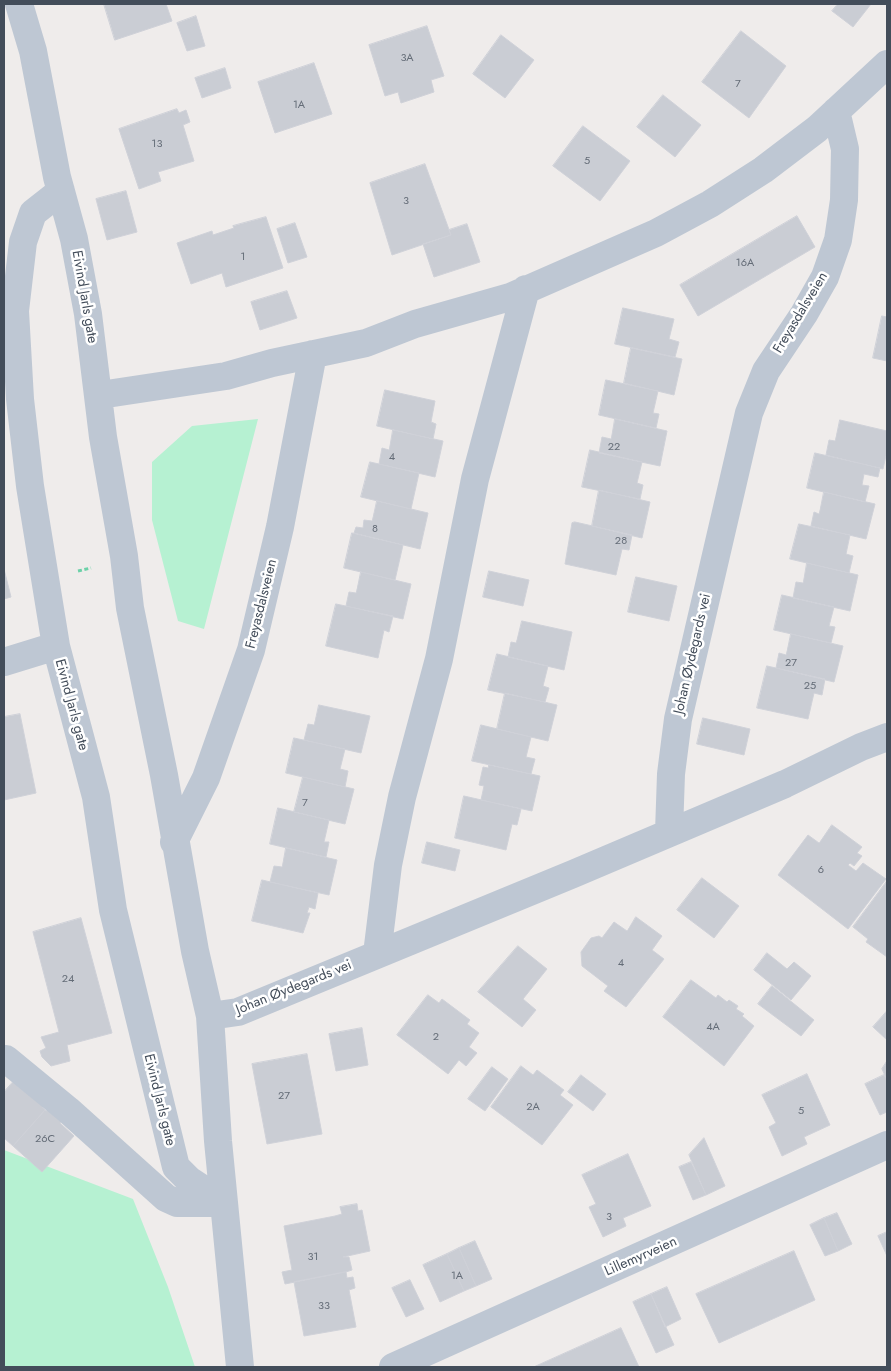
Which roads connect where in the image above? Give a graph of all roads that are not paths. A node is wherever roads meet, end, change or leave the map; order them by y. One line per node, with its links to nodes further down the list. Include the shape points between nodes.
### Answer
1 (19, 4): 4 (street, Eivind Jarls gate, via 33,51)
2 (887, 64): 3 (street)
3 (836, 111): 5 (street, via 763,170 710,204 656,233); 8 (street, Freyasdalsveien, via 845,149 844,200 838,240 825,277 766,370 749,413)
4 (61, 191): 7 (street, Eivind Jarls gate, via 74,239); 9 (street, Eivind Jarls gate, via 33,212 23,242 15,311 20,399)
5 (526, 289): 6 (street, via 366,343); 14 (street, via 475,479 451,603 388,865)
6 (313, 354): 7 (street, via 226,376); 13 (street, Freyasdalsveien, via 280,528 251,650 206,778)
7 (100, 395): 13 (street, Eivind Jarls gate, via 103,437 130,608 164,775)
8 (734, 479): 12 (street, Johan Øydegards vei, via 678,719 671,774)
9 (56, 646): 10 (street); 18 (street, Eivind Jarls gate, via 96,797 113,910 176,1168)
10 (4, 662)
11 (887, 737): 12 (street, Johan Øydegards vei)
12 (669, 832): 14 (street, Johan Øydegards vei)
13 (174, 842): 15 (street, Eivind Jarls gate)
14 (377, 954): 15 (street, Johan Øydegards vei, via 238,1012)
15 (210, 1016): 18 (street, Eivind Jarls gate)
16 (6, 1060): 18 (street, via 68,1110 166,1198 177,1203)
17 (887, 1145): 20 (street, Lillemyrveien)
18 (224, 1203): 19 (street, Eivind Jarls gate)
19 (240, 1367)
20 (393, 1367)

